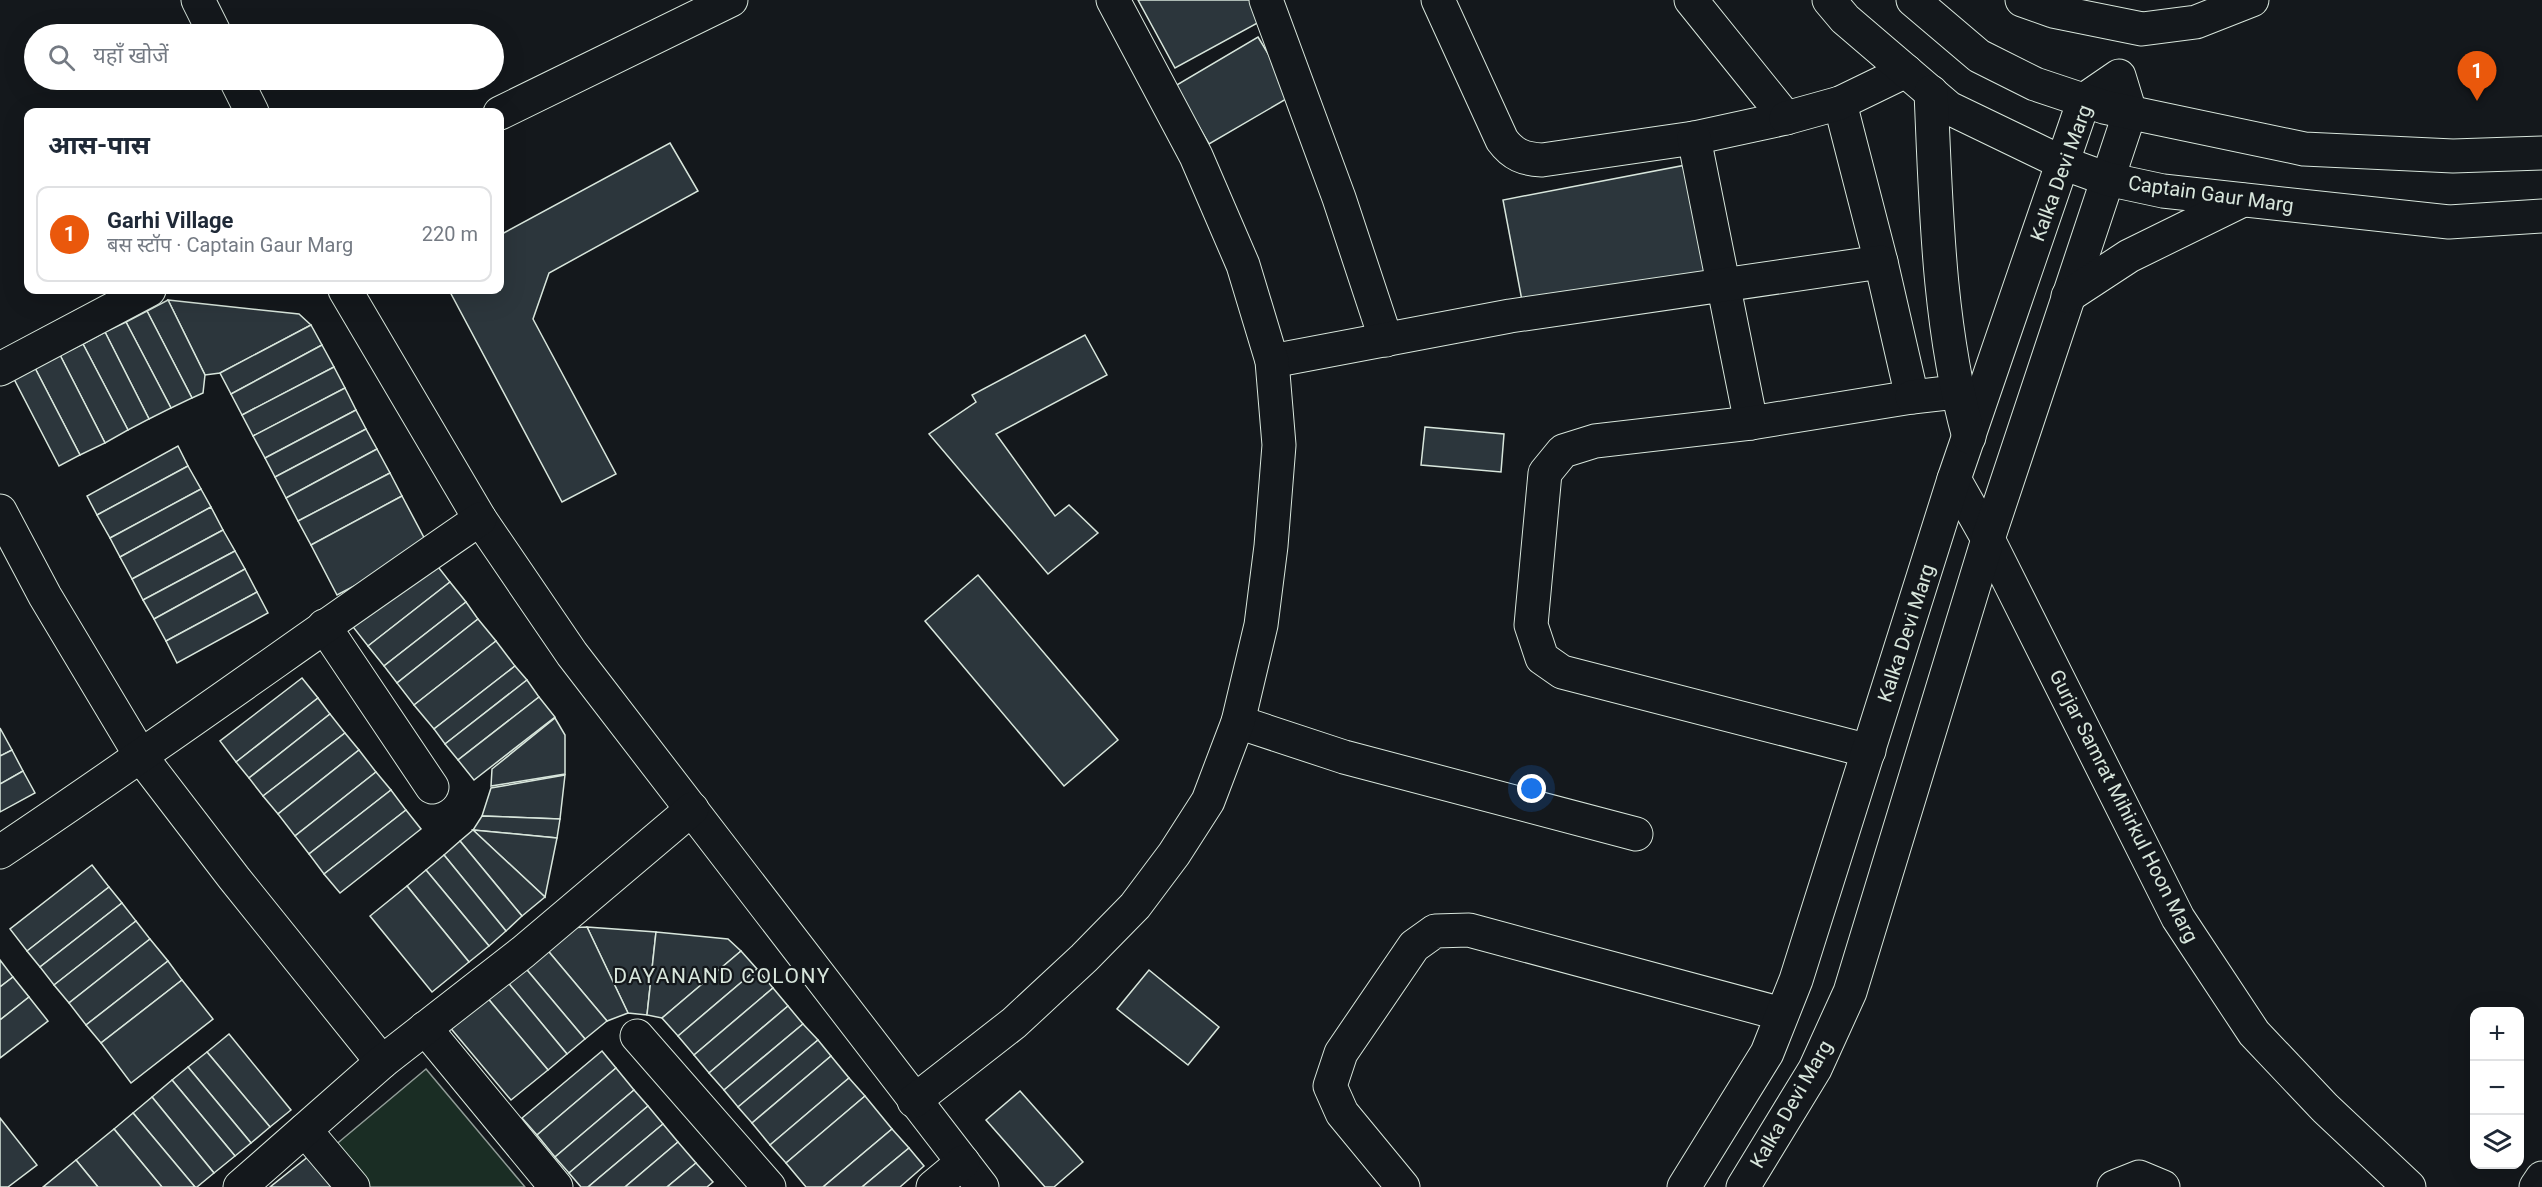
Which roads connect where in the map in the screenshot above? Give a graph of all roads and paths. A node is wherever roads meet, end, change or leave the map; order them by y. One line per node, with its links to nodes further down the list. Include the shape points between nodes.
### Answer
1 (198, 0): 11 (street)
2 (1113, 0): 35 (street, via 1196,156 1243,265)
3 (1266, 0): 34 (street)
4 (1438, 0): 23 (street, via 1502,140 1517,155 1542,160)
5 (1691, 0): 22 (street)
6 (1829, 0): 13 (street, Captain Gaur Marg, via 1845,19)
7 (1913, 0): 17 (street, via 1979,56 2035,84)
8 (2022, 0): 12 (street, via 2053,11)
9 (2252, 0): 12 (street, via 2196,22)
10 (727, 1): 20 (street)
11 (209, 24)
12 (2142, 29): 14 (street)
13 (1906, 71): 16 (street, Captain Gaur Marg); 18 (street)
14 (2119, 76): 17 (street, Kalka Devi Marg); 21 (street)
15 (241, 90): 19 (street)
16 (1931, 92): 25 (street, Captain Gaur Marg, via 1949,108); 37 (street, via 1939,255)
17 (2084, 100): 21 (street); 25 (street, Kalka Devi Marg)
18 (1840, 103): 22 (street); 29 (street)
19 (250, 108)
20 (504, 110)
21 (2130, 112): 24 (street, via 2304,149 2453,156); 26 (street, Kalka Devi Marg)
22 (1785, 118): 23 (street)
23 (1695, 138): 30 (street)
24 (2542, 153)
25 (2063, 163): 26 (street, Captain Gaur Marg); 40 (street, Kalka Devi Marg)
26 (2107, 178): 27 (street, Captain Gaur Marg, via 2163,191); 33 (street, Kalka Devi Marg)
27 (2243, 200): 28 (street, Captain Gaur Marg, via 2449,222); 33 (street, via 2129,256)
28 (2542, 216)
29 (1881, 262): 30 (street); 38 (street)
30 (1725, 284): 34 (street, via 1510,316); 39 (street)
31 (141, 294): 36 (street)
32 (347, 294): 43 (street)
33 (2068, 296): 44 (street, Kalka Devi Marg)
34 (1386, 340): 35 (street)
35 (1272, 362): 46 (street, via 1279,445 1271,546 1261,626)
36 (0, 369)
37 (1956, 392): 38 (street); 40 (street)
38 (1912, 397): 39 (street)
39 (1751, 423): 47 (street, via 1595,441 1563,451 1545,473 1532,625 1542,658 1562,672)
40 (1969, 436): 41 (street, Kalka Devi Marg)
41 (1954, 479): 44 (street, Gurjar Samrat Mihirkul Hoon Marg); 47 (street, Kalka Devi Marg)
42 (1, 515): 48 (street)
43 (480, 519): 45 (street); 50 (street, via 572,654)
44 (1988, 539): 68 (street, Kalka Devi Marg, via 1850,992 1815,1070); 71 (street, Gurjar Samrat Mihirkul Hoon Marg, via 2178,918 2254,1033 2325,1108)
45 (324, 626): 48 (street); 49 (street)
46 (1239, 722): 51 (street, via 1344,757); 57 (street, via 1208,801 1135,906 1014,1023)
47 (1869, 751): 53 (street, Kalka Devi Marg)
48 (142, 758): 52 (street); 56 (street)
49 (432, 788)
50 (692, 809): 54 (street, via 524,952); 57 (street)
51 (1636, 834)
52 (0, 852)
53 (1782, 1014): 66 (street, via 1469,930 1435,931 1414,946 1341,1053 1330,1086 1342,1113); 67 (street, Kalka Devi Marg, via 1767,1053)
54 (425, 1028): 56 (street); 63 (street)
55 (637, 1036): 64 (street)
56 (382, 1062): 58 (street)
57 (914, 1101): 59 (street)
58 (305, 1130): 61 (street); 62 (street)
59 (972, 1175): 65 (street)
60 (2542, 1178): 72 (street)
61 (240, 1187)
62 (353, 1187)
63 (556, 1187)
64 (769, 1187)
65 (933, 1187)
66 (1403, 1187)
67 (1684, 1187)
68 (1743, 1187)
69 (2114, 1187): 70 (street, via 2139,1177)
70 (2163, 1187)
71 (2409, 1187)
72 (2536, 1187)

